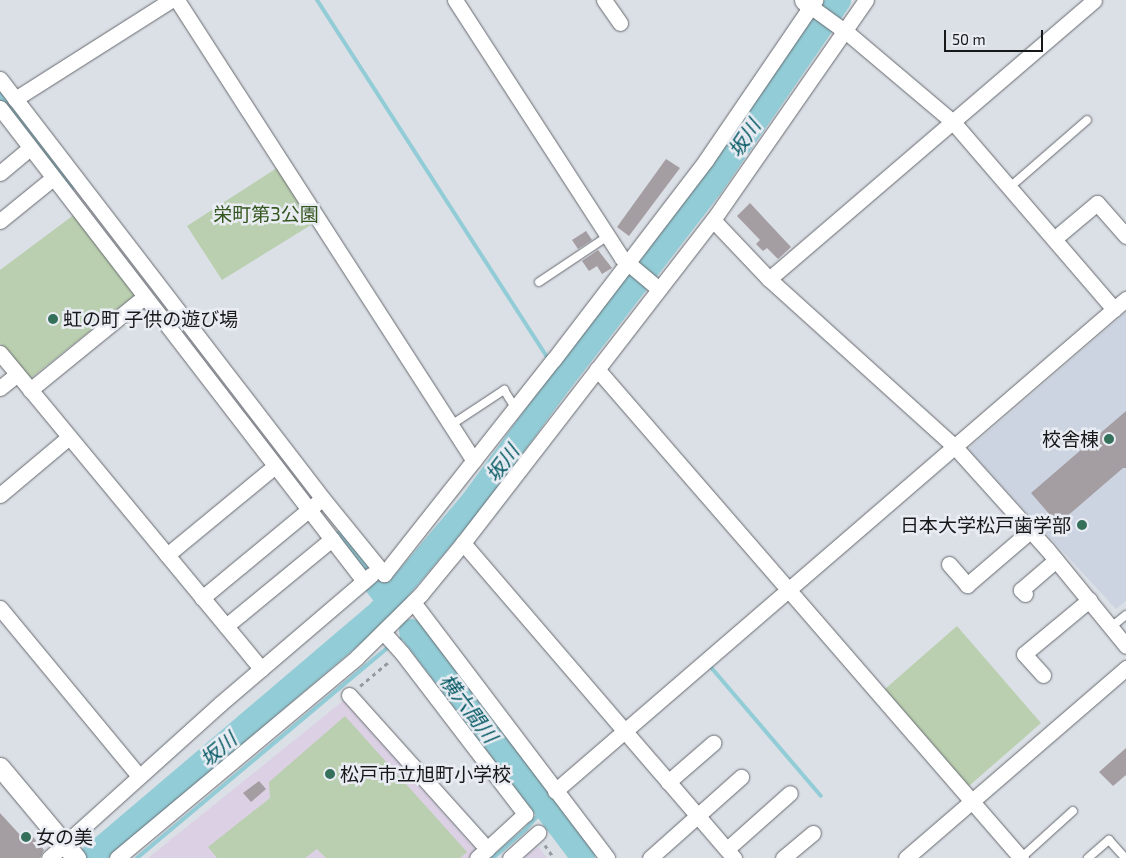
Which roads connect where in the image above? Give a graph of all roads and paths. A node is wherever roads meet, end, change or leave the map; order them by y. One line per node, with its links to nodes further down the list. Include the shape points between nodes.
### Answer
1 (170, 0): 11 (street)
2 (177, 0): 36 (street)
3 (455, 0): 21 (street)
4 (604, 0): 8 (street)
5 (866, 0): 9 (street)
6 (1094, 0): 14 (street)
7 (811, 4): 9 (street); 24 (street, via 706,160)
8 (620, 23)
9 (841, 29): 14 (street); 19 (street)
10 (0, 79): 11 (street)
11 (15, 99): 42 (street)
12 (0, 108): 15 (street)
13 (1087, 120): 18 (lane)
14 (953, 122): 18 (street); 25 (street)
15 (30, 148): 16 (street); 17 (street)
16 (0, 173)
17 (52, 178): 20 (street); 28 (street)
18 (1010, 187): 23 (street)
19 (713, 220): 25 (street); 27 (street)
20 (0, 222)
21 (608, 236): 24 (street); 26 (lane)
22 (1126, 236): 23 (street, via 1097,203)
23 (1054, 238): 29 (street)
24 (629, 265): 27 (street); 39 (street)
25 (769, 279): 38 (street)
26 (539, 282)
27 (657, 287): 31 (street)
28 (144, 297): 34 (street); 40 (street)
29 (1120, 304): 38 (street)
30 (0, 353): 32 (street)
31 (597, 369): 46 (street); 51 (street)
32 (17, 374): 33 (street); 34 (street)
33 (0, 388)
34 (30, 390): 37 (street)
35 (512, 403): 36 (lane, via 504,390)
36 (451, 425): 39 (street)
37 (68, 438): 41 (street); 47 (street)
38 (955, 447): 44 (street); 51 (street)
39 (474, 461): 50 (street, via 384,574)
40 (275, 466): 43 (street); 47 (street)
41 (0, 495)
42 (323, 499): 43 (street); 50 (street)
43 (309, 510): 45 (street); 53 (street)
44 (1030, 531): 48 (street); 49 (street, via 967,585)
45 (332, 540): 50 (street); 58 (street)
46 (462, 543): 55 (street); 67 (street)
47 (167, 555): 53 (street)
48 (1056, 560): 52 (street, via 1021,590); 54 (street)
49 (949, 564)
50 (372, 574): 64 (street)
51 (789, 588): 67 (street); 75 (street)
52 (1024, 594)
53 (202, 598): 58 (street)
54 (1089, 600): 59 (street); 65 (street, via 1024,654)
55 (410, 604): 60 (street); 73 (street)
56 (0, 608): 70 (street)
57 (1126, 614): 59 (lane)
58 (226, 626): 64 (street)
59 (1111, 627): 61 (street)
60 (387, 629): 62 (street); 84 (street)
61 (1126, 646)
62 (398, 650): 66 (path); 81 (street, via 525,814)
63 (1126, 668): 75 (street)
64 (261, 669): 70 (street)
65 (1043, 675)
66 (349, 695): 81 (street)
67 (624, 731): 72 (street); 73 (street)
68 (713, 743): 72 (street)
69 (0, 767): 80 (street)
70 (139, 776): 80 (street)
71 (741, 777): 77 (street)
72 (668, 782): 77 (street)
73 (555, 791): 86 (street)
74 (790, 793): 82 (street)
75 (972, 802): 89 (street); 90 (street)
76 (1073, 811): 90 (lane)
77 (698, 816): 82 (street); 87 (street)
78 (813, 832): 88 (street)
79 (538, 833): 85 (street)
80 (72, 852): 83 (street)
81 (482, 853)
82 (731, 854)
83 (49, 858)
84 (116, 858)
85 (510, 858)
86 (606, 858)
87 (650, 858)
88 (783, 858)
89 (906, 858)
90 (1021, 858)
91 (1088, 858): 92 (lane, via 1109,840)
92 (1125, 858)

